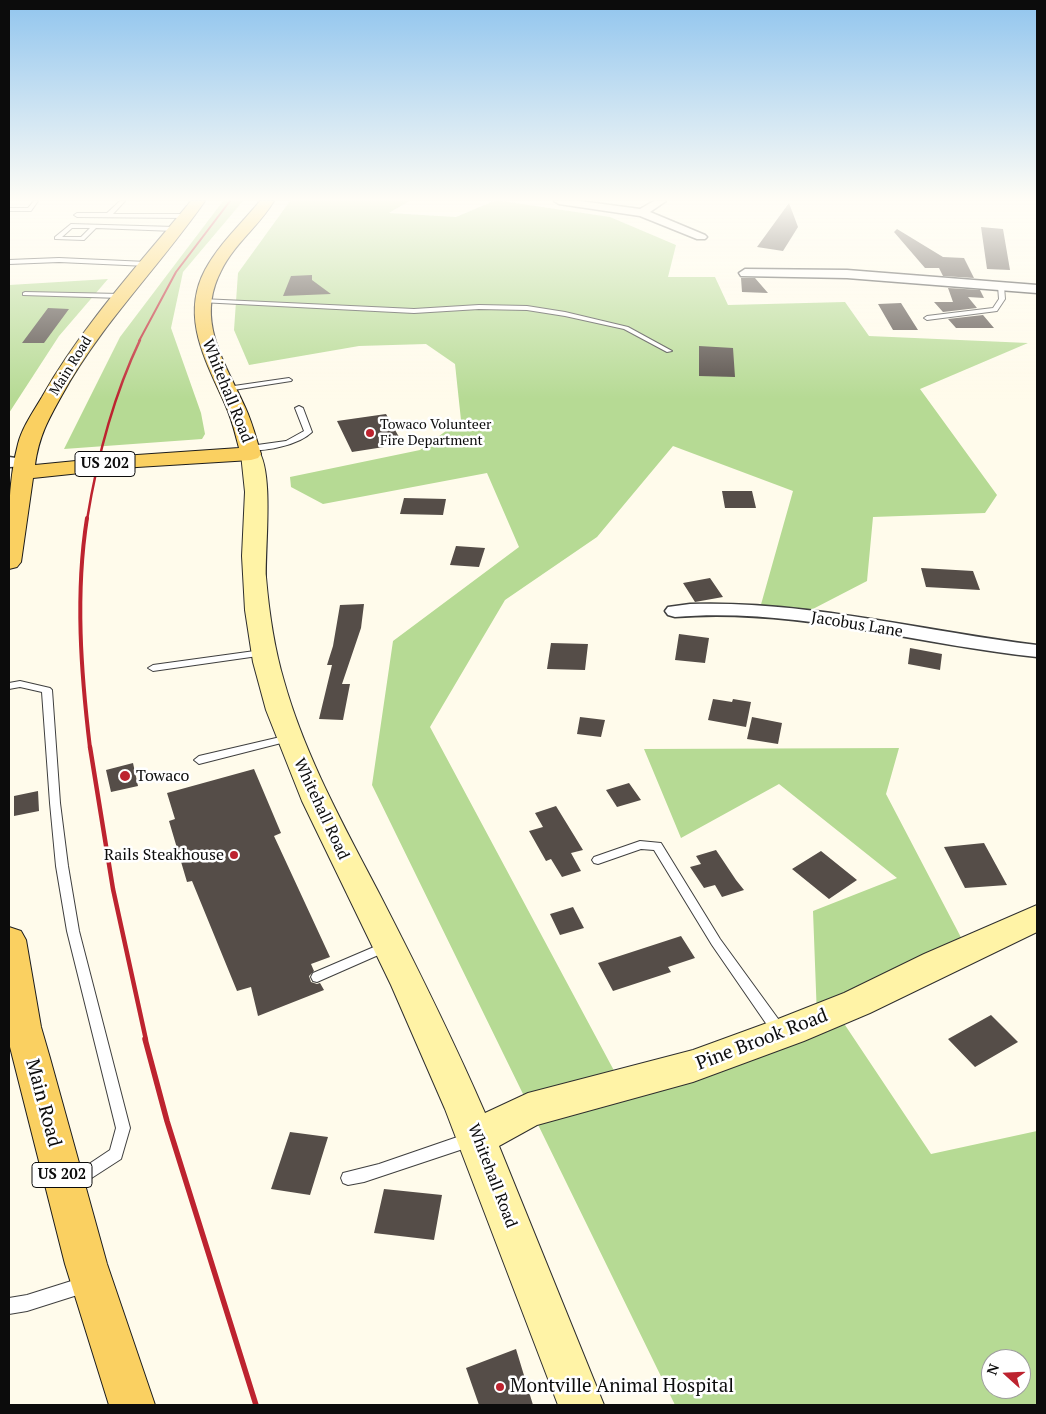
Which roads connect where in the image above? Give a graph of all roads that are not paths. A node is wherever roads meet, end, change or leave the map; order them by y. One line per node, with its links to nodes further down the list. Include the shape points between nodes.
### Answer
1 (145, 267): 7 (main road, Main Road)
2 (214, 267): 8 (main road, Whitehall Road)
3 (745, 273): 4 (street, via 847,274)
4 (1001, 286): 5 (street); 9 (lane, via 1001,304 995,310)
5 (1037, 289)
6 (25, 294): 7 (lane)
7 (121, 296): 15 (main road, Main Road, via 65,372)
8 (202, 302): 10 (lane, via 414,311 527,308 626,328); 12 (main road, Whitehall Road, via 205,338)
9 (927, 318)
10 (669, 351)
11 (289, 380): 12 (lane)
12 (227, 389): 14 (main road, Whitehall Road, via 243,424)
13 (299, 408): 14 (lane, via 308,432 303,437)
14 (250, 451): 15 (main road, US 202, via 82,466); 19 (street, Whitehall Road, via 254,472 256,602)
15 (19, 466): 16 (main road, Main Road)
16 (9, 562)
17 (675, 611): 18 (street, Jacobus Lane, via 737,610 807,617)
18 (1037, 651)
19 (262, 653): 20 (lane); 22 (street, Whitehall Road)
20 (153, 668)
21 (9, 686): 33 (lane, via 20,684 47,690 55,803 73,931 123,1128 116,1154)
22 (289, 738): 23 (lane); 27 (street, Whitehall Road)
23 (199, 760)
24 (598, 860): 29 (lane, via 640,845 657,846 716,942)
25 (1037, 918): 29 (street, Pine Brook Road, via 857,1003)
26 (9, 940): 30 (main road, Main Road / US 202, via 23,1027)
27 (388, 946): 28 (lane); 31 (street, Whitehall Road, via 459,1093)
28 (317, 977)
29 (781, 1034): 31 (street, Pine Brook Road, via 693,1066 528,1110)
30 (20, 1057): 33 (main road, Main Road / US 202)
31 (477, 1138): 32 (lane, via 441,1147 367,1175); 37 (street, Whitehall Road)
32 (348, 1178)
33 (66, 1188): 34 (main road, Main Road / US 202)
34 (92, 1283): 35 (lane); 36 (main road, Main Road / US 202)
35 (9, 1306)
36 (132, 1405)
37 (581, 1405)

